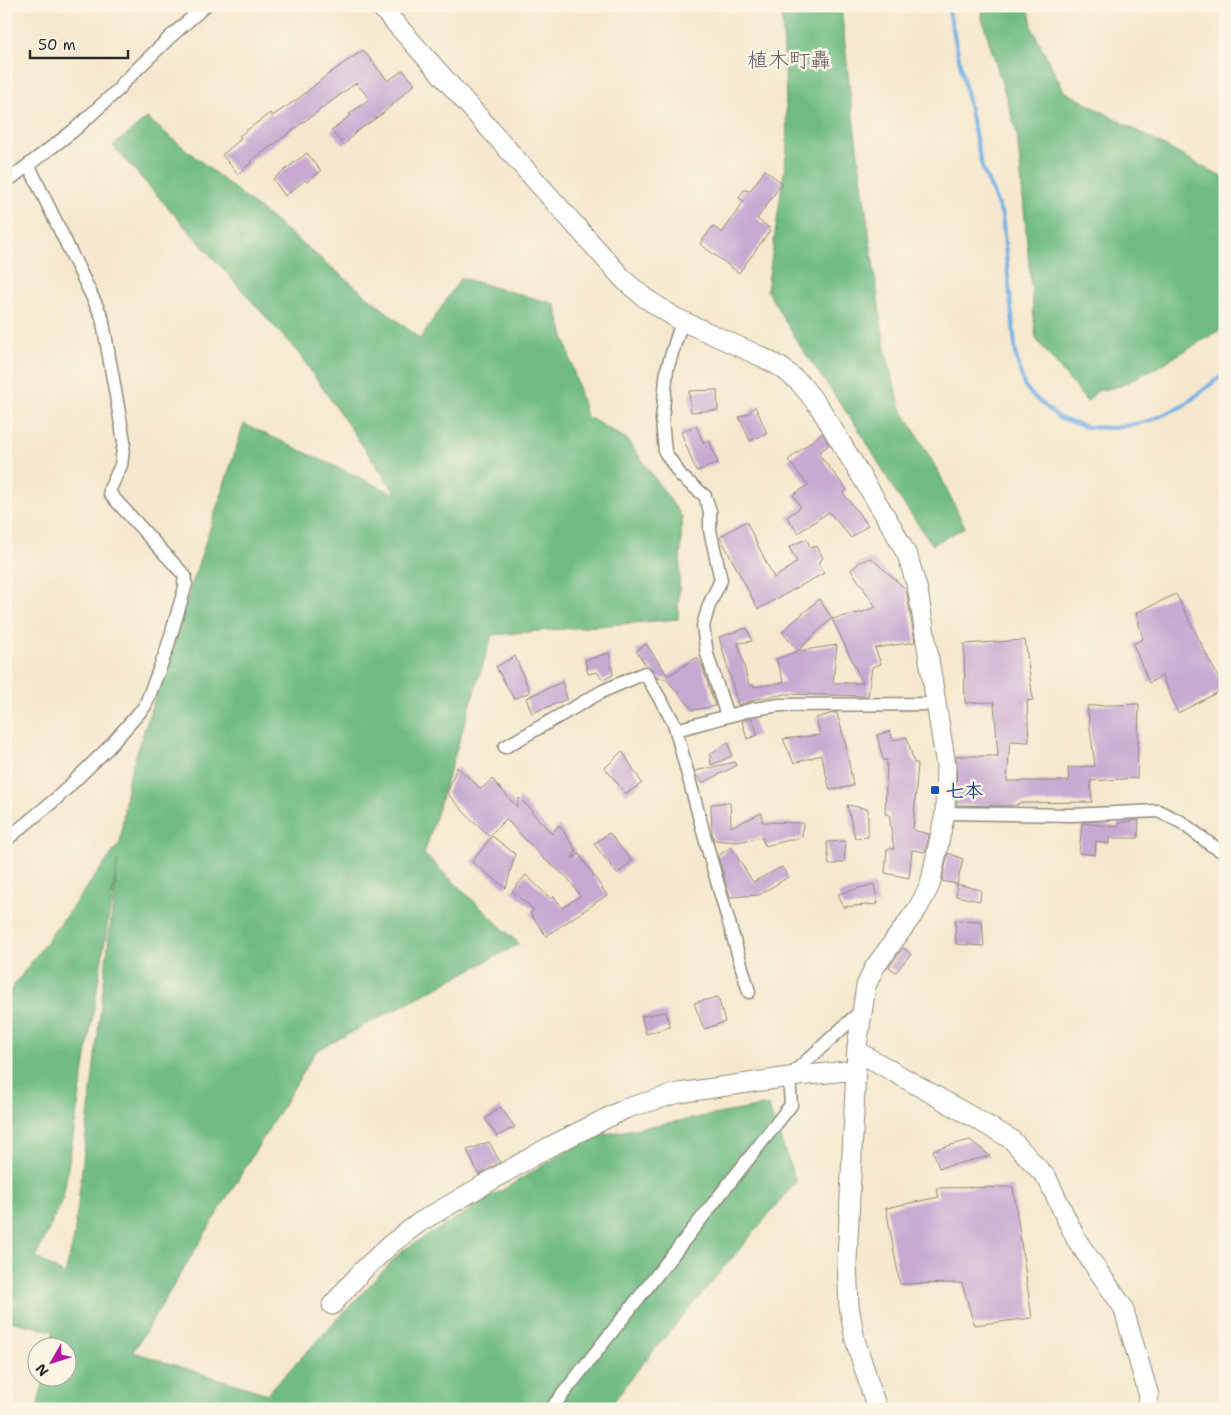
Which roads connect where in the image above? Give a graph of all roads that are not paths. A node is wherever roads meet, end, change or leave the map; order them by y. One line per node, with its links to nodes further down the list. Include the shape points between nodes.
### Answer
1 (205, 6): 3 (street, via 73,131)
2 (380, 6): 5 (street, via 625,281)
3 (29, 166): 4 (street); 11 (street, via 102,317 124,441 121,464 110,494 185,576 186,584 166,652 145,706 57,798)
4 (6, 182)
5 (682, 321): 6 (street, via 782,368 800,383 820,408 908,557 918,591); 7 (street, via 667,369 662,420 665,452 681,476 705,496 710,511 710,530 721,580 709,605 704,626 706,654)
6 (937, 704): 7 (street, via 780,705); 10 (street, via 946,765)
7 (727, 716): 8 (street)
8 (676, 730): 9 (street, via 645,673 603,691); 13 (street)
9 (505, 747)
10 (945, 812): 12 (street, via 1072,816 1158,812 1181,822); 14 (street, via 930,885 918,908 874,968 866,986)
11 (6, 840)
12 (1225, 853)
13 (749, 992)
14 (862, 1009): 15 (street); 16 (street)
15 (856, 1061): 16 (street); 19 (street, via 847,1261 849,1306 855,1340); 20 (street, via 1011,1139 1047,1178 1076,1240 1124,1307 1149,1396)
16 (789, 1077): 17 (street, via 679,1093 627,1108 587,1127 420,1222 362,1271); 18 (street, via 791,1104)
17 (332, 1306)
18 (551, 1409)
19 (877, 1409)
20 (1146, 1409)

